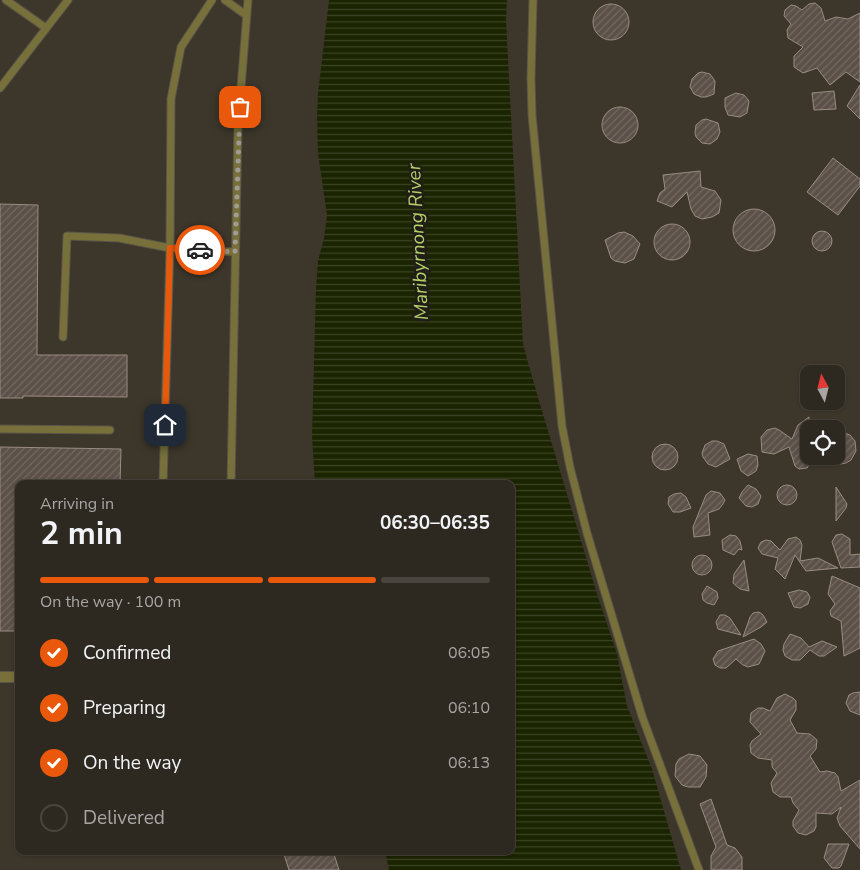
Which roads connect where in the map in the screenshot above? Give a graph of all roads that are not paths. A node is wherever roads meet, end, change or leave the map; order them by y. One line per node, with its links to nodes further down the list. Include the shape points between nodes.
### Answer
1 (6, 0): 8 (lane)
2 (68, 0): 8 (lane)
3 (212, 0): 10 (lane, via 181,47 171,98)
4 (225, 0): 7 (lane)
5 (248, 0): 7 (lane)
6 (533, 0): 19 (lane, via 532,116 562,426 586,533 642,716)
7 (246, 15): 11 (lane, via 238,125)
8 (46, 28): 9 (lane)
9 (0, 88)
10 (170, 248): 11 (lane); 12 (lane, via 119,238 68,236); 15 (lane)
11 (235, 252): 16 (lane)
12 (63, 337)
13 (0, 429): 14 (lane)
14 (110, 430)
15 (163, 480)
16 (231, 480)
17 (0, 677): 18 (street)
18 (15, 677)
19 (699, 870)

